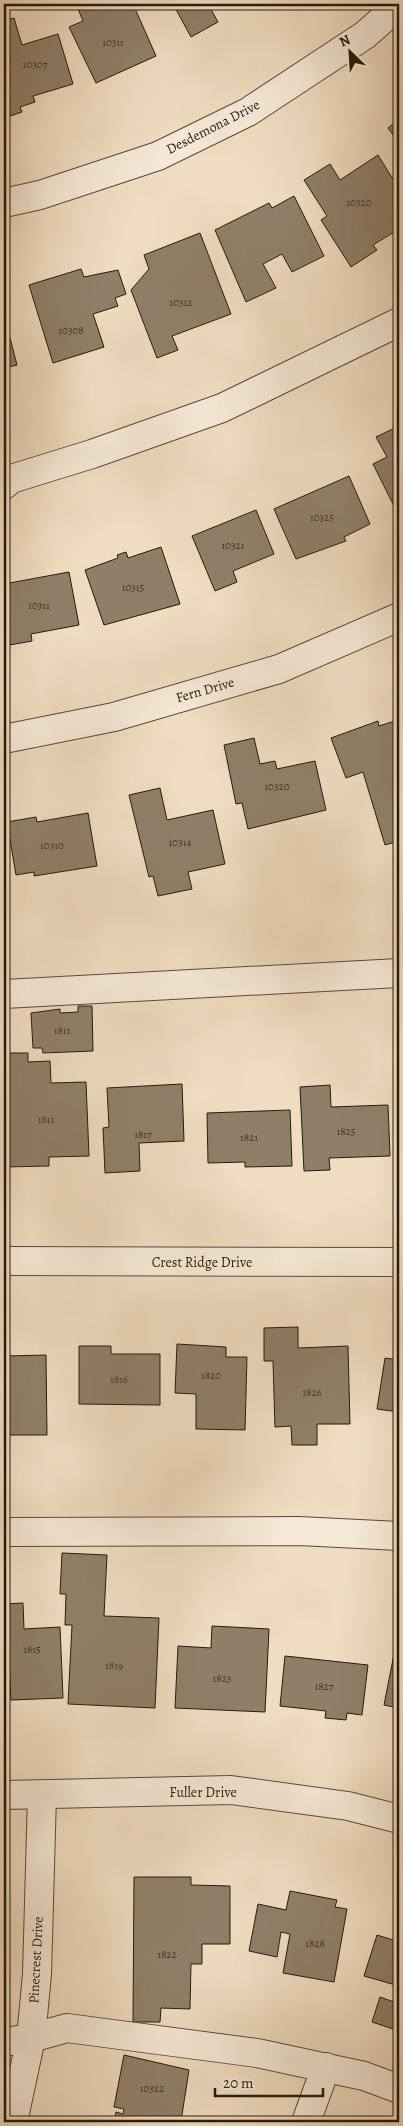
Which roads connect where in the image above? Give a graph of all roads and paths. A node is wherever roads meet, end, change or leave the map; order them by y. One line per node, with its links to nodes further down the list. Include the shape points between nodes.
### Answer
1 (399, 5): 2 (street, Desdemona Drive, via 365,36 248,112 158,156 40,195)
2 (4, 203)
3 (399, 322): 4 (street, via 222,408 11,479)
4 (4, 485)
5 (399, 617): 6 (street, Fern Drive, via 278,669 114,717)
6 (4, 739)
7 (399, 973): 8 (street)
8 (4, 994)
9 (4, 1261): 10 (street, Crest Ridge Drive)
10 (399, 1262)
11 (4, 1532): 12 (street, via 299,1531)
12 (399, 1536)
13 (4, 1795): 14 (street, Fuller Drive)
14 (42, 1795): 15 (street, Fuller Drive, via 231,1790 348,1806); 16 (street, Pinecrest Drive, via 37,1974)
15 (399, 1819)
16 (31, 2038): 17 (street); 18 (street, via 67,2028 257,2053); 20 (street, Pinecrest Drive)
17 (4, 2042)
18 (326, 2067): 19 (street); 21 (street)
19 (399, 2089)
20 (13, 2122)
21 (306, 2122)

